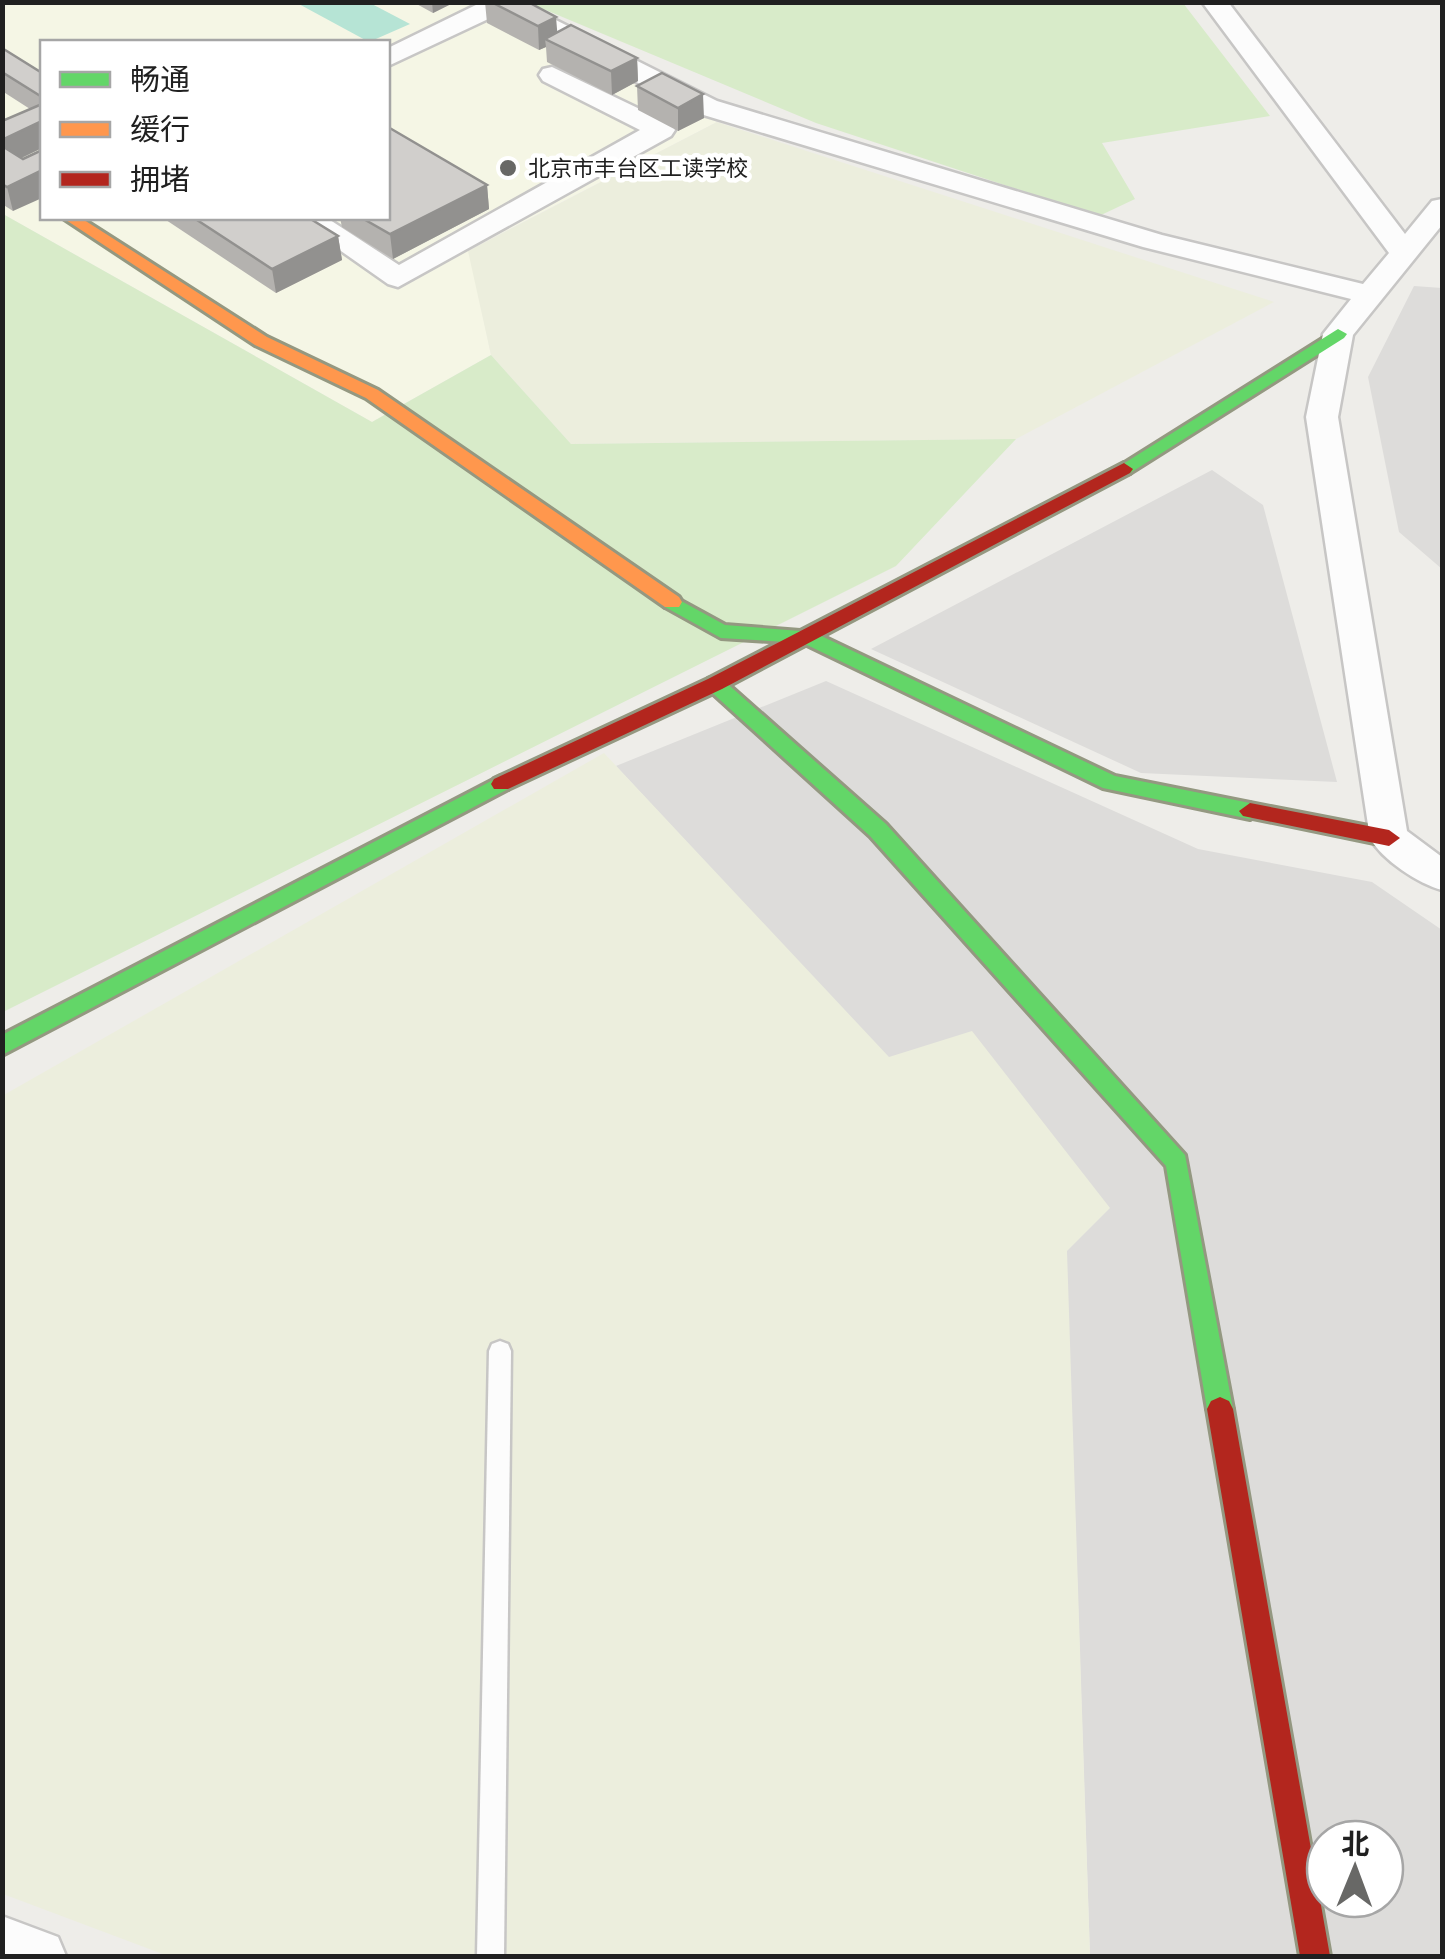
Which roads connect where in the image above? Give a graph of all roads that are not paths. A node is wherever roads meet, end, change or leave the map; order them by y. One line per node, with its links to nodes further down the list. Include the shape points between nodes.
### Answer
1 (1214, 2): 7 (street)
2 (390, 57): 8 (street, via 501,3 707,107 1153,241)
3 (552, 76): 6 (street, via 661,130 398,278)
4 (1442, 207): 7 (street)
5 (75, 220): 10 (street, via 261,341 372,394 721,631)
6 (311, 220)
7 (1403, 252): 8 (street)
8 (1369, 294): 9 (street)
9 (1338, 334): 10 (street, via 1110,478); 12 (street, via 1322,416)
10 (806, 637): 11 (street); 12 (street, via 1110,783)
11 (715, 684): 14 (street, via 457,805); 19 (street, via 878,830 1178,1162)
12 (1389, 838): 13 (street)
13 (1442, 876)
14 (2, 1046)
15 (500, 1352): 18 (lane)
16 (2, 1943): 17 (street)
17 (39, 1956)
18 (490, 1956)
19 (1314, 1956)

